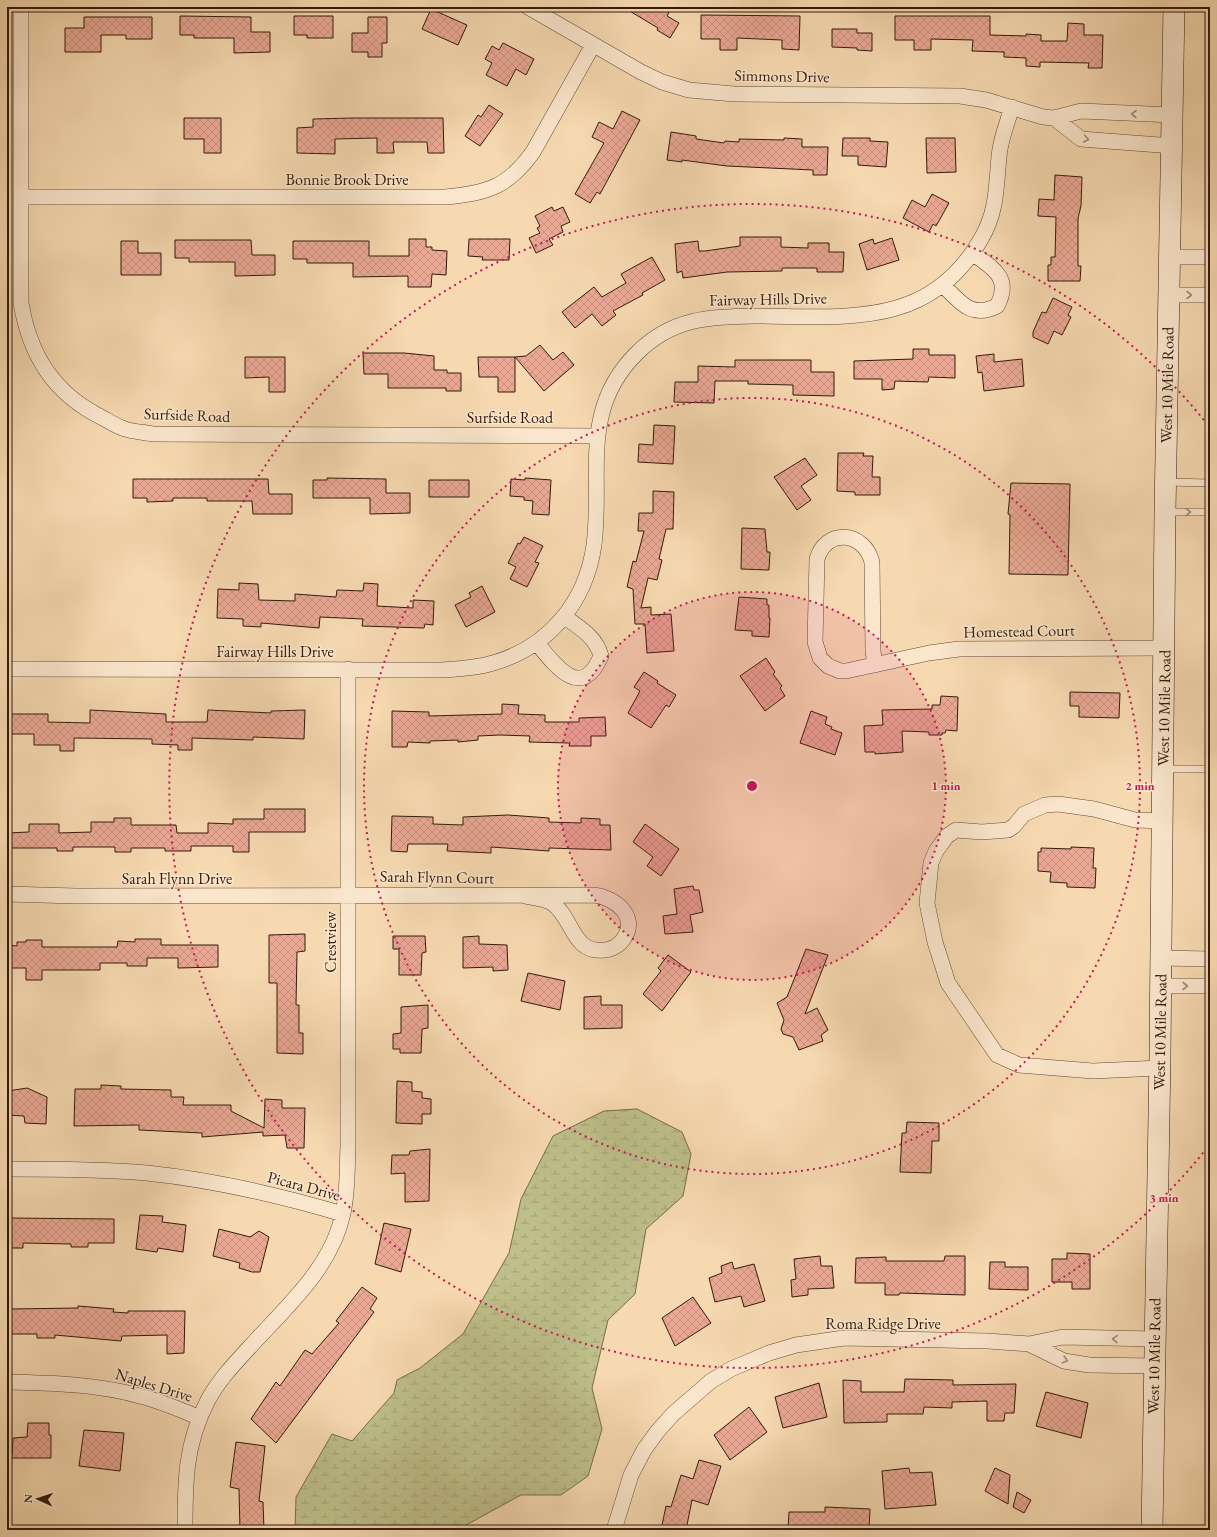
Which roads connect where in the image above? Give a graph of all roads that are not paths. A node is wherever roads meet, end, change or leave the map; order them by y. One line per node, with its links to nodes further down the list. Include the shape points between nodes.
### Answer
1 (21, 7): 9 (street, Surfside Road)
2 (528, 7): 4 (street, Simmons Drive)
3 (1174, 7): 6 (main road, West 10 Mile Road)
4 (593, 45): 5 (street, Simmons Drive, via 662,82 690,90 734,94 960,96); 9 (street, Bonnie Brook Drive, via 533,152 513,176 483,192 445,197)
5 (1012, 107): 7 (street, Simmons Drive); 10 (street, Fairway Hills Drive, via 1001,142 998,189 994,205 984,232)
6 (1173, 115): 7 (street, Simmons Drive, one-way to 7, via 1082,111); 8 (main road, West 10 Mile Road)
7 (1054, 118): 8 (street, Simmons Drive, one-way to 8, via 1081,139)
8 (1173, 146): 11 (main road, West 10 Mile Road)
9 (22, 197): 16 (street, Surfside Road, via 21,303 24,324 31,344 55,383 72,399 124,429 153,434 192,435)
10 (972, 253): 13 (street, Fairway Hills Drive); 13 (street, via 996,271 1000,278 1003,291 997,306 987,311 976,312 968,309)
11 (1170, 257): 12 (street); 14 (main road, West 10 Mile Road)
12 (1210, 257)
13 (943, 285): 16 (street, Fairway Hills Drive, via 900,308 872,315 718,317 677,326 650,342 627,364 605,404)
14 (1169, 295): 15 (street, one-way to 15); 17 (main road, West 10 Mile Road)
15 (1210, 295)
16 (597, 436): 21 (street, Fairway Hills Drive, via 594,546 580,591)
17 (1166, 482): 18 (lane); 19 (main road, West 10 Mile Road)
18 (1210, 483)
19 (1165, 512): 20 (lane, one-way to 20); 23 (main road, West 10 Mile Road)
20 (1210, 512)
21 (565, 617): 22 (street, Fairway Hills Drive); 22 (street, via 598,645 601,656 590,675 575,678 562,672)
22 (537, 643): 26 (street, Fairway Hills Drive, via 512,657 492,664 467,668)
23 (1164, 648): 24 (street, Homestead Court, via 965,649 928,653); 27 (main road, West 10 Mile Road)
24 (875, 665): 24 (street, Homestead Court, via 840,671 824,663 816,650 817,560 823,546 838,538 846,537 860,542 870,554)
25 (7, 669): 26 (street, Fairway Hills Drive)
26 (348, 669): 31 (street, Crestview)
27 (1163, 769): 28 (lane); 29 (main road, West 10 Mile Road)
28 (1210, 769)
29 (1163, 821): 33 (main road, West 10 Mile Road); 37 (street, via 1135,820 1094,809 1058,804 1045,805 1024,814 1008,830 956,830 947,836 931,863 927,903 935,942 948,983 997,1055 1019,1066 1093,1071)
30 (7, 894): 31 (street, Sarah Flynn Drive)
31 (348, 895): 32 (street, Sarah Flynn Court); 39 (street, Crestview, via 348,1146)
32 (525, 896): 32 (street, Sarah Flynn Court, via 603,896 621,906 626,914 628,926 625,938 609,950 598,951 587,947 578,941 564,915 552,903)
33 (1161, 958): 34 (street); 35 (main road, West 10 Mile Road)
34 (1210, 959)
35 (1161, 986): 36 (street, one-way to 36); 37 (main road, West 10 Mile Road)
36 (1210, 986)
37 (1160, 1068): 40 (main road, West 10 Mile Road)
38 (7, 1169): 39 (street, Picara Drive, via 111,1171 194,1179 270,1194)
39 (343, 1214): 44 (street, Picara Drive, via 328,1252 307,1284 218,1383)
40 (1154, 1339): 41 (street, Roma Ridge Drive, one-way to 41, via 1063,1338); 42 (main road, West 10 Mile Road)
41 (1029, 1344): 42 (street, Roma Ridge Drive, one-way to 42, via 1064,1361 1089,1365); 46 (street, Roma Ridge Drive, via 844,1338 796,1345 731,1369 692,1397 649,1444 631,1475)
42 (1154, 1366): 47 (main road, West 10 Mile Road)
43 (7, 1382): 44 (street, Naples Drive, via 57,1384 118,1391 155,1400)
44 (200, 1418): 45 (street, Naples Drive, via 188,1456 185,1477)
45 (185, 1530)
46 (614, 1530)
47 (1152, 1530)

